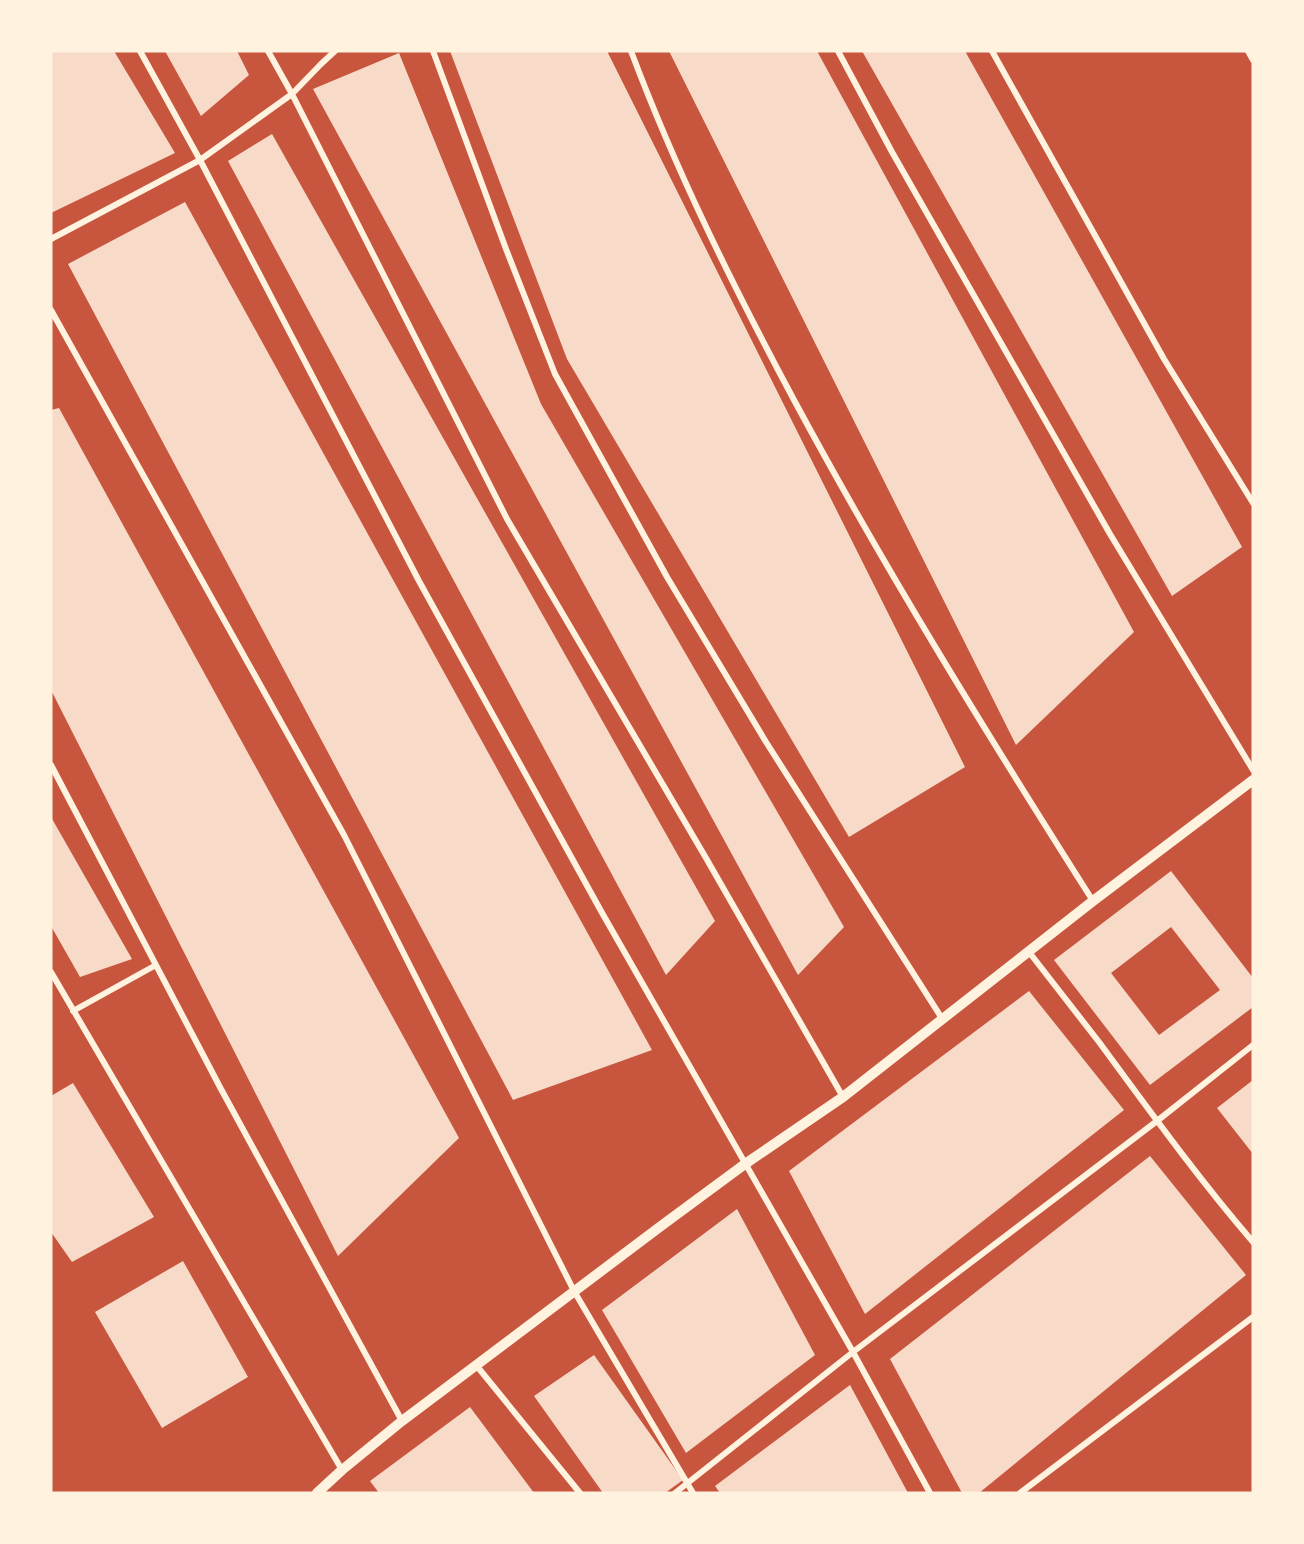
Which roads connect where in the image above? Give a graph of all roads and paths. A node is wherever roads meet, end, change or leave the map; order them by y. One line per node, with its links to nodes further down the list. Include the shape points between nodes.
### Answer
1 (140, 51): 11 (street)
2 (268, 51): 10 (street)
3 (335, 51): 10 (street)
4 (433, 51): 23 (street, via 555,374 667,577 766,742)
5 (631, 51): 18 (street, via 676,164 744,307 838,483 936,650)
6 (838, 51): 16 (street, via 1104,524)
7 (992, 51): 14 (street, via 1164,359)
8 (1248, 51): 9 (street)
9 (1253, 60)
10 (292, 94): 11 (street); 25 (street, via 507,519)
11 (200, 160): 12 (street); 27 (street, via 419,580)
12 (51, 238)
13 (51, 310): 29 (street, via 344,835)
14 (1253, 503)
15 (51, 765): 20 (street)
16 (1253, 770)
17 (1253, 780): 18 (street)
18 (1093, 901): 19 (street)
19 (1029, 952): 23 (street); 26 (street)
20 (156, 965): 22 (street); 33 (street)
21 (51, 972): 22 (street)
22 (73, 1011): 34 (street)
23 (943, 1020): 25 (street)
24 (1253, 1045): 26 (street)
25 (843, 1096): 27 (street)
26 (1157, 1121): 28 (street); 31 (street)
27 (745, 1164): 29 (street); 31 (street)
28 (1253, 1242)
29 (574, 1291): 32 (street); 35 (street)
30 (1253, 1317): 41 (street)
31 (853, 1352): 35 (street); 40 (street)
32 (476, 1365): 33 (street); 37 (street)
33 (402, 1421): 34 (street)
34 (342, 1470): 36 (street)
35 (688, 1483): 38 (street); 39 (street)
36 (317, 1493)
37 (580, 1493)
38 (675, 1493)
39 (693, 1493)
40 (930, 1493)
41 (1020, 1493)

